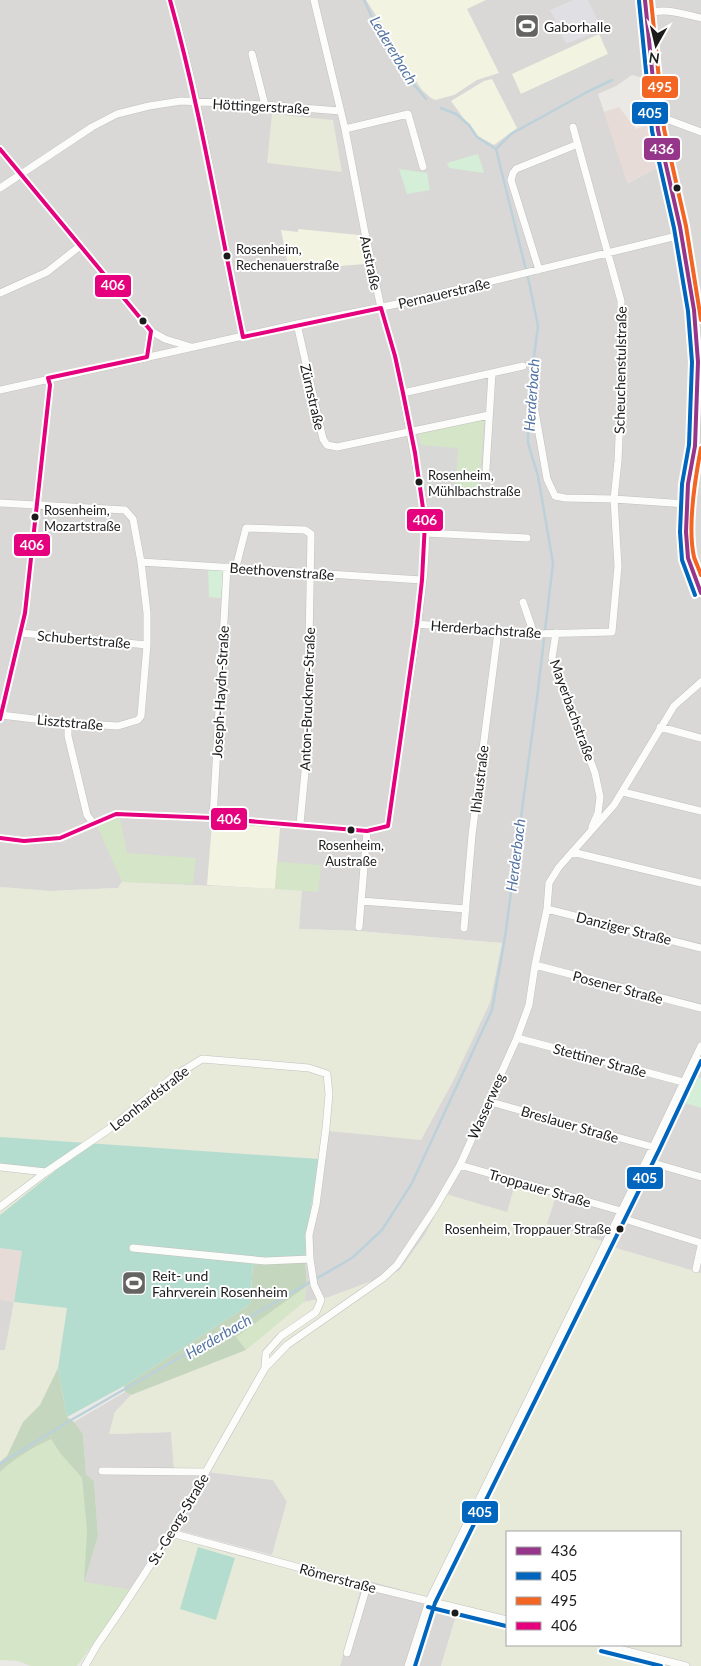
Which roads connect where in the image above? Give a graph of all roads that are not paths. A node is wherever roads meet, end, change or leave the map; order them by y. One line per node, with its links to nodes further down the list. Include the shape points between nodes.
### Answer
1 (170, 0): 7 (street)
2 (314, 0): 9 (street, Austraße)
3 (645, 0): 4 (street)
4 (646, 14): 5 (street, via 667,10); 10 (street)
5 (701, 18)
6 (252, 54): 8 (street)
7 (197, 102): 8 (street, Höttingerstraße); 17 (street, Höttingerstraße, via 181,101 117,114); 27 (street)
8 (265, 105): 9 (street, Höttingerstraße)
9 (340, 111): 12 (street, Austraße)
10 (657, 120): 13 (street, via 668,120); 19 (street)
11 (573, 127): 14 (street, Scheuchenstulstraße)
12 (345, 129): 16 (street, via 408,114); 24 (street, Austraße)
13 (701, 132)
14 (578, 144): 21 (street, Scheuchenstulstraße); 22 (street, via 513,173 511,180)
15 (0, 149): 17 (street)
16 (423, 167)
17 (21, 175): 18 (street, Höttingerstraße); 20 (street)
18 (0, 188)
19 (681, 234): 21 (street, Pernauerstraße); 30 (street)
20 (80, 246): 23 (street, via 48,272); 26 (street)
21 (608, 253): 22 (street, Pernauerstraße); 40 (street, Scheuchenstulstraße, via 621,301 622,368)
22 (537, 271): 24 (street, Pernauerstraße)
23 (0, 293)
24 (381, 308): 25 (street, Pernauerstraße); 35 (street, Austraße)
25 (297, 324): 27 (street, Pernauerstraße); 38 (street, Zürnstraße, via 327,446)
26 (151, 331): 28 (street); 29 (street)
27 (243, 336): 28 (street, Pernauerstraße)
28 (192, 348): 29 (street, Pernauerstraße)
29 (147, 357): 33 (street, Pernauerstraße)
30 (700, 362): 42 (street, via 695,446)
31 (523, 366): 32 (street)
32 (492, 373): 35 (street); 37 (street)
33 (48, 378): 34 (street, Pernauerstraße); 43 (street, via 50,385)
34 (0, 390)
35 (403, 393): 38 (street, Austraße)
36 (535, 411): 40 (street, via 547,479 555,496)
37 (488, 415): 38 (street); 39 (street)
38 (410, 431): 44 (street, Austraße, via 425,515)
39 (486, 469)
40 (614, 499): 42 (street); 56 (street, via 618,566 612,632)
41 (0, 503): 43 (street)
42 (686, 504): 51 (street, via 688,558)
43 (36, 505): 46 (street, via 125,510 132,519); 55 (street)
44 (425, 533): 45 (street); 50 (street, Austraße)
45 (528, 538)
46 (141, 562): 47 (street, Beethovenstraße); 58 (street)
47 (227, 567): 48 (street, Beethovenstraße); 66 (street, Joseph-Haydn-Straße)
48 (236, 567): 49 (street, Beethovenstraße); 49 (street, Anton-Bruckner-Straße, via 246,528 306,530 311,534)
49 (310, 573): 50 (street, Beethovenstraße); 68 (street, Anton-Bruckner-Straße, via 307,751)
50 (422, 580): 53 (street, Austraße)
51 (701, 594)
52 (524, 602): 57 (street)
53 (417, 624): 54 (street, Herderbachstraße); 69 (street, Austraße, via 388,826)
54 (498, 631): 57 (street, Herderbachstraße); 75 (street, Ihlaustraße, via 472,835)
55 (21, 633): 58 (street, Schubertstraße); 60 (street)
56 (555, 633): 57 (street, Herderbachstraße); 70 (street, Mayerbachstraße, via 552,658 596,773 600,797 598,813)
57 (534, 634)
58 (147, 645): 61 (street, Lisztstraße, via 141,716 138,720 118,726)
59 (701, 682): 62 (street, Wasserweg, via 674,706)
60 (1, 717): 61 (street, Lisztstraße)
61 (68, 723): 67 (street, via 68,736 85,806)
62 (660, 728): 63 (street); 64 (street, Wasserweg)
63 (701, 738)
64 (622, 792): 65 (street); 70 (street, Wasserweg)
65 (701, 811)
66 (214, 818): 67 (street, via 116,814); 68 (street)
67 (93, 823): 71 (street, via 60,838 24,841)
68 (300, 824): 69 (street)
69 (367, 831): 74 (street)
70 (589, 834): 72 (street, Wasserweg)
71 (0, 838)
72 (572, 852): 73 (street); 76 (street, Wasserweg, via 549,883)
73 (701, 883)
74 (361, 901): 75 (street); 77 (street)
75 (466, 909): 78 (street, Ihlaustraße)
76 (547, 909): 79 (street, Danziger Straße); 80 (street, Wasserweg)
77 (359, 928)
78 (464, 928)
79 (701, 948)
80 (535, 965): 81 (street, Posener Straße); 82 (street, Wasserweg, via 529,1005)
81 (701, 1008)
82 (517, 1038): 84 (street, Stettiner Straße); 85 (street, Wasserweg)
83 (701, 1046): 84 (street)
84 (683, 1082): 86 (street)
85 (488, 1101): 86 (street, Breslauer Straße); 88 (street, Wasserweg)
86 (653, 1147): 87 (street)
87 (646, 1161): 91 (street); 93 (street)
88 (460, 1165): 93 (street, Troppauer Straße); 98 (street, Wasserweg, via 397,1265 287,1345)
89 (0, 1167): 90 (street)
90 (46, 1172): 92 (street, Leonhardstraße); 96 (street, Leonhardstraße, via 109,1130 172,1077 202,1059 309,1068 327,1074 329,1094 310,1234)
91 (701, 1177)
92 (0, 1208)
93 (620, 1214): 94 (street, Troppauer Straße); 103 (street)
94 (701, 1245): 97 (street)
95 (132, 1248): 96 (street, via 265,1261)
96 (310, 1259): 98 (street, via 314,1285 321,1300 316,1312 281,1336 266,1353)
97 (696, 1268)
98 (265, 1368): 100 (street, St.-Georg-Straße)
99 (102, 1471): 100 (street)
100 (206, 1472): 101 (street, St.-Georg-Straße)
101 (170, 1533): 102 (street, Römerstraße); 107 (street, St.-Georg-Straße)
102 (367, 1586): 103 (street, Römerstraße); 106 (street)
103 (429, 1601): 104 (street, Römerstraße); 108 (street)
104 (506, 1620)
105 (607, 1646): 109 (street)
106 (347, 1653)
107 (85, 1666)
108 (408, 1666)
109 (686, 1666)

